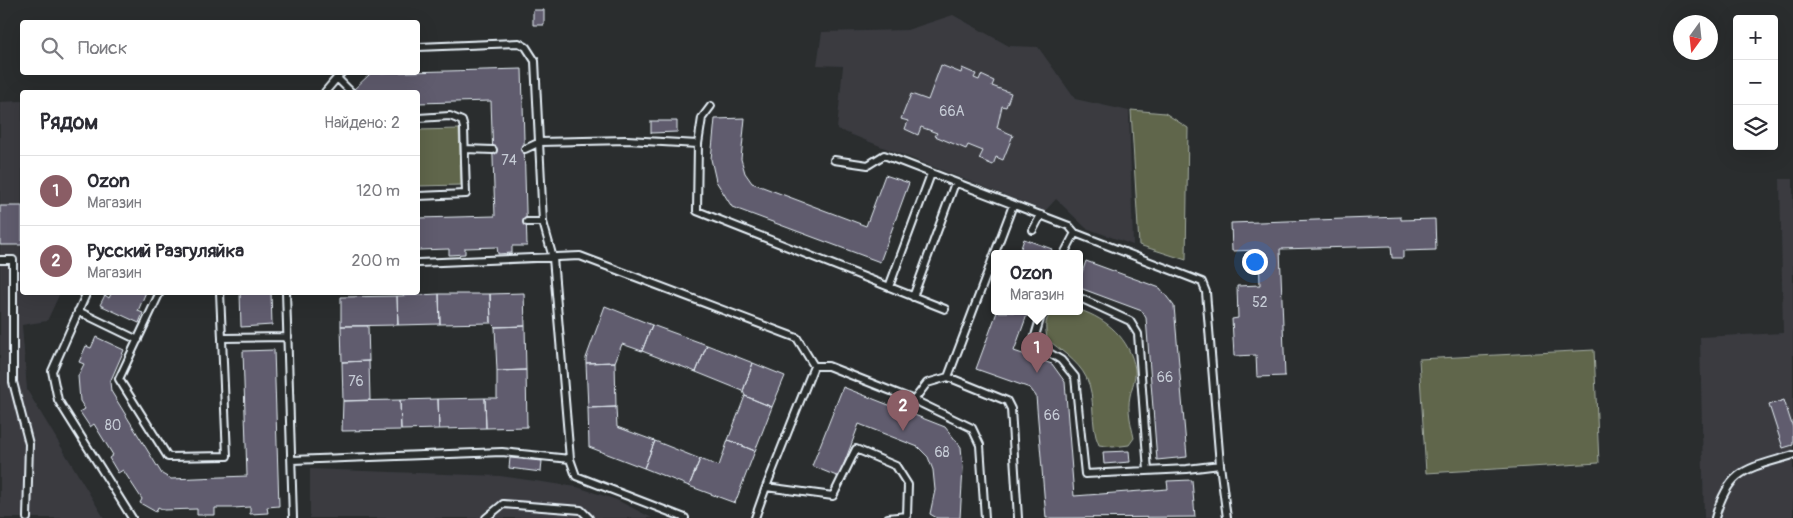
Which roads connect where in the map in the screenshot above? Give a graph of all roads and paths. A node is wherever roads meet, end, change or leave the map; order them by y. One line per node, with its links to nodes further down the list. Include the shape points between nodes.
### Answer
1 (420, 47): 7 (lane, via 520,43 526,46 535,61)
2 (339, 75): 3 (lane); 4 (lane)
3 (327, 90)
4 (350, 90)
5 (711, 106): 8 (lane, via 702,118)
6 (420, 118): 9 (lane, via 456,118 462,122)
7 (540, 142): 8 (lane, via 627,140); 10 (lane); 19 (lane)
8 (698, 144): 28 (lane, via 697,211)
9 (465, 149): 11 (lane); 15 (lane, via 466,194)
10 (525, 149)
11 (493, 150)
12 (834, 160): 13 (lane, via 868,165 884,155)
13 (931, 174): 14 (lane); 28 (lane)
14 (954, 183): 16 (lane); 33 (lane)
15 (420, 196)
16 (1013, 205): 17 (lane); 22 (lane)
17 (1042, 215): 20 (lane); 21 (lane, via 1069,226)
18 (527, 222): 19 (lane)
19 (543, 222): 24 (lane)
20 (1033, 230)
21 (1075, 233): 23 (lane); 47 (lane, via 1202,282 1206,292)
22 (996, 250)
23 (1066, 250)
24 (553, 258): 26 (lane); 41 (lane, via 580,256 797,338); 45 (lane)
25 (0, 260): 50 (lane, via 13,260 13,382 29,444)
26 (420, 262)
27 (991, 263): 42 (lane)
28 (889, 287): 33 (lane)
29 (86, 295): 36 (lane)
30 (159, 295): 40 (lane)
31 (220, 295): 39 (lane)
32 (286, 295): 38 (lane)
33 (913, 297): 35 (lane)
34 (1083, 299): 48 (lane, via 1130,321 1138,334)
35 (945, 309)
36 (78, 311): 40 (lane); 51 (lane, via 52,371 58,400)
37 (1041, 315): 48 (lane, via 1033,343 1061,360 1075,377 1085,474)
38 (288, 337): 39 (lane); 46 (lane)
39 (223, 338): 40 (lane, via 227,456 168,458 119,379)
40 (138, 340)
41 (814, 366): 43 (lane, via 828,366); 49 (lane)
42 (948, 377): 43 (lane, via 927,383); 59 (lane, via 1007,401 1011,408)
43 (914, 400): 58 (lane, via 972,428 980,445)
44 (1793, 455): 61 (lane, via 1757,466 1734,478 1722,494)
45 (570, 459): 46 (lane, via 502,452); 55 (lane, via 576,476)
46 (292, 460): 52 (lane)
47 (1220, 465): 48 (lane); 60 (lane)
48 (1148, 472)
49 (766, 487): 56 (lane); 57 (lane, via 833,496 856,449 896,466 908,485 906,516)
50 (27, 518)
51 (132, 518)
52 (293, 518)
53 (486, 518): 54 (lane, via 504,504 581,510)
54 (588, 518)
55 (685, 518)
56 (755, 518)
57 (888, 518)
58 (985, 518)
59 (1018, 518)
60 (1227, 518)
61 (1716, 518)

